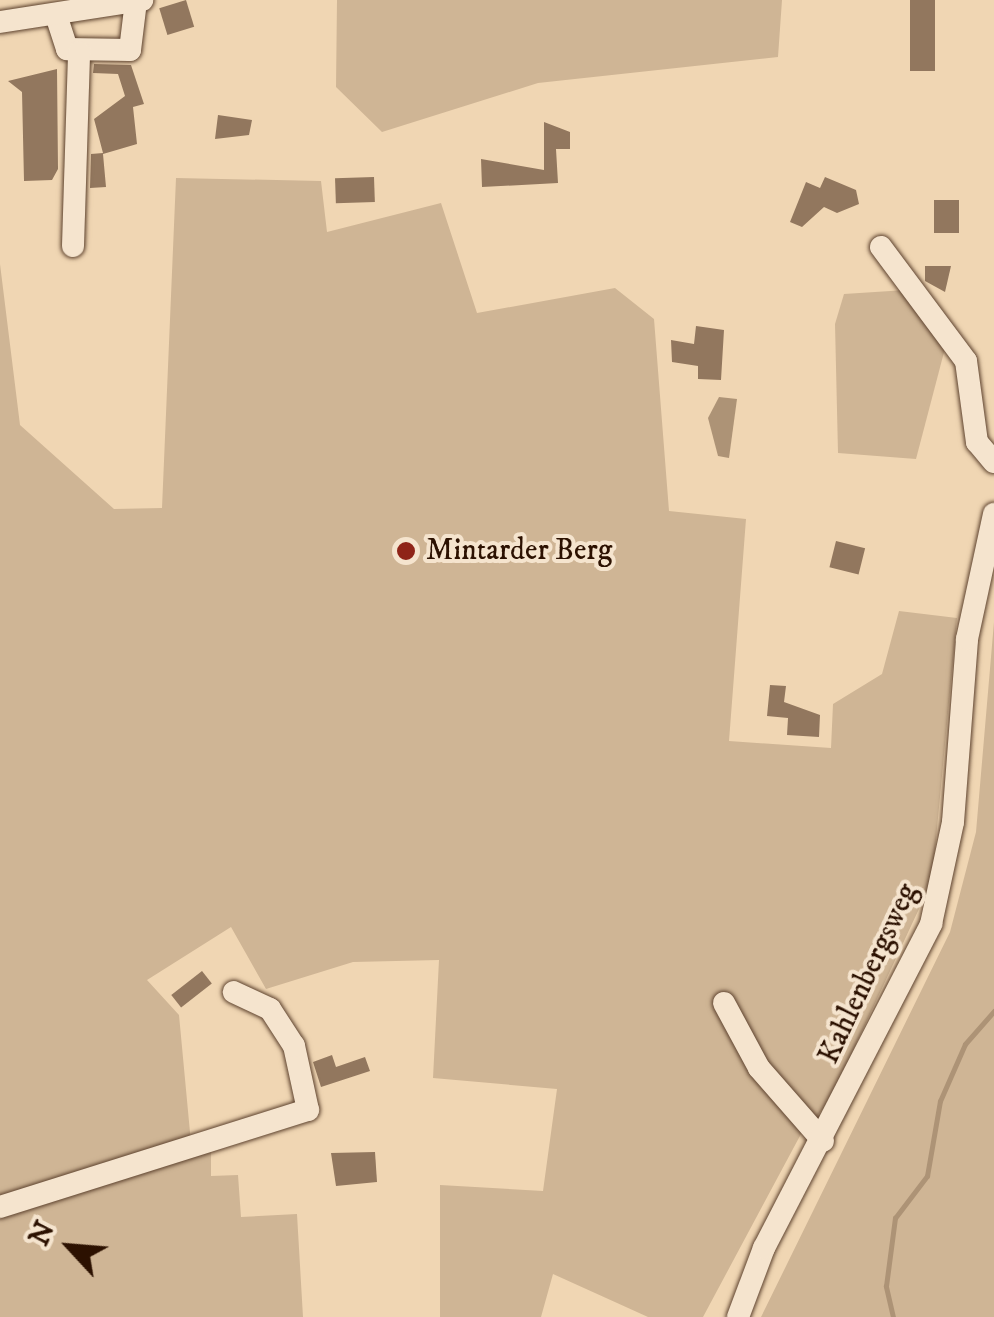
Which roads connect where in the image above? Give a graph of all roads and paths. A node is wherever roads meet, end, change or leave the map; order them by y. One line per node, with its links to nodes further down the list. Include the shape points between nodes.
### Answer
1 (139, 1): 3 (street); 5 (street, via 130,50)
2 (27, 9): 3 (street); 4 (street)
3 (56, 15): 5 (street, via 58,41)
4 (0, 22)
5 (80, 52): 6 (street)
6 (74, 246)
7 (881, 246): 8 (street, via 966,361 978,442)
8 (994, 462)
9 (994, 514): 12 (street, Kahlenbergsweg, via 968,639 946,875 931,924)
10 (234, 992): 13 (street, via 270,1008 286,1033 308,1110)
11 (724, 1002): 12 (street, via 759,1068)
12 (824, 1141): 14 (street, Kahlenbergsweg)
13 (0, 1207)
14 (738, 1317)

